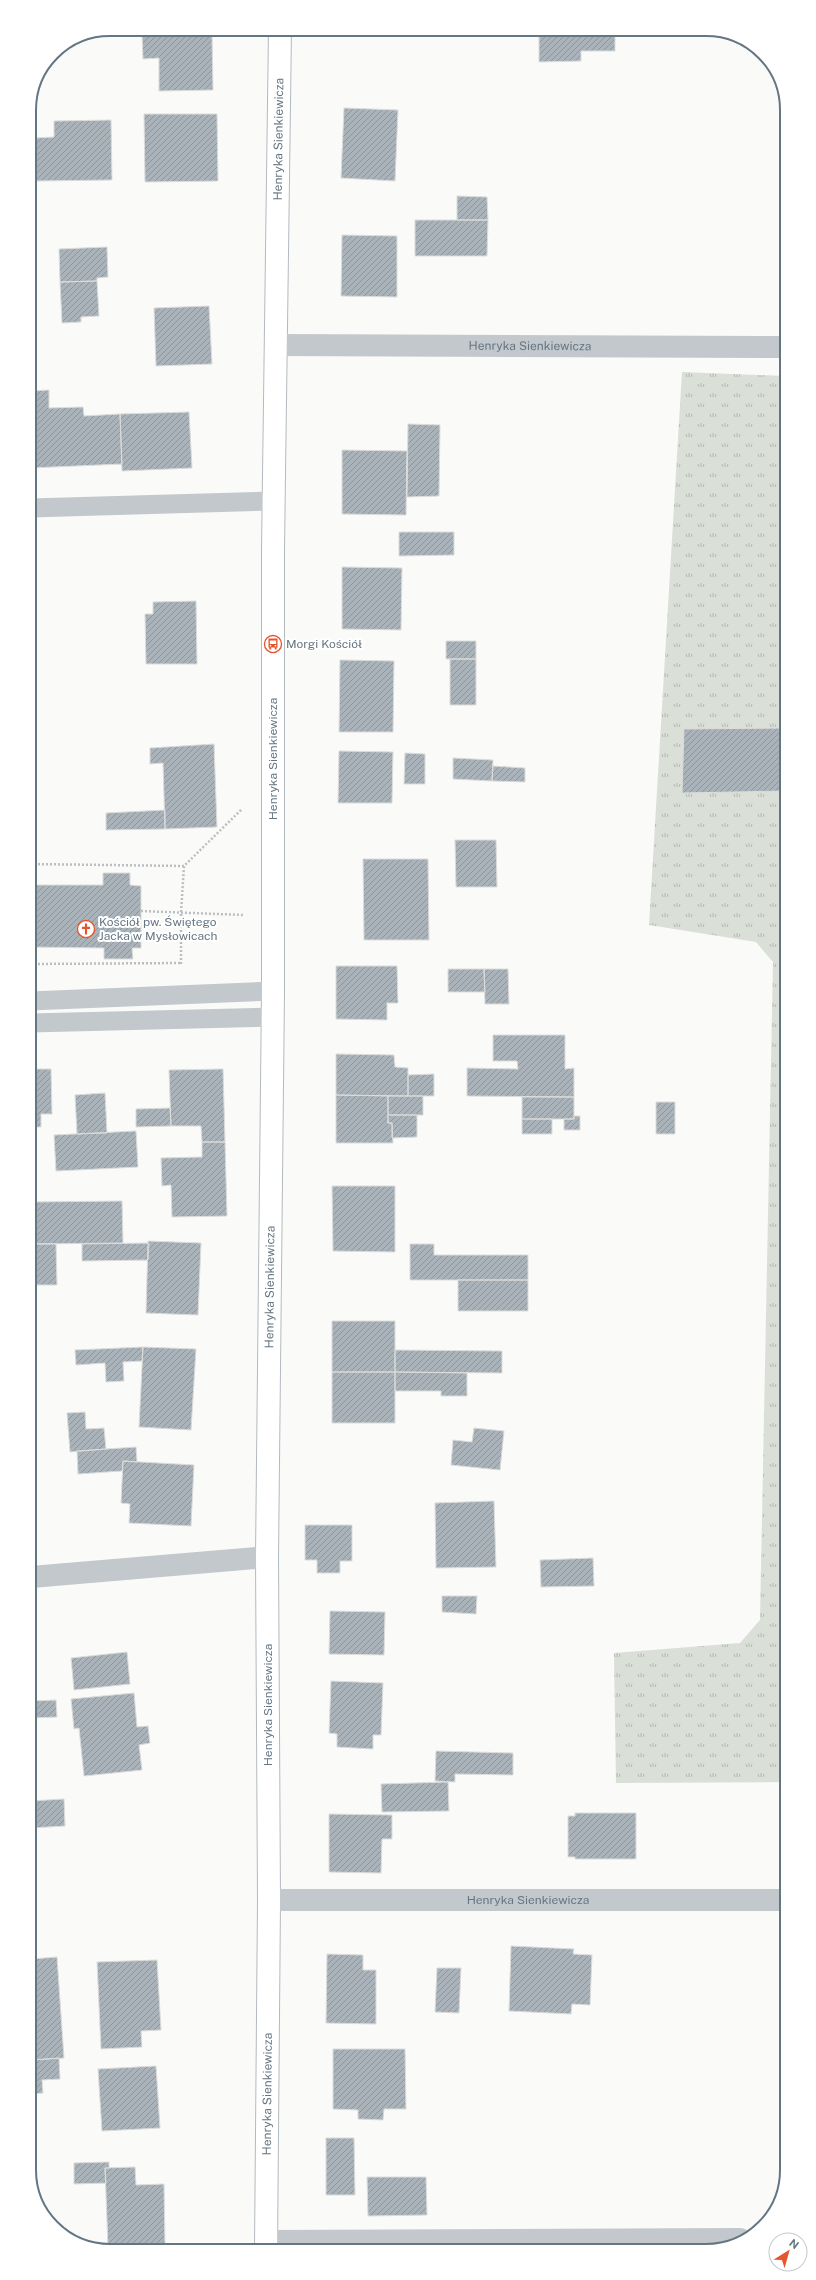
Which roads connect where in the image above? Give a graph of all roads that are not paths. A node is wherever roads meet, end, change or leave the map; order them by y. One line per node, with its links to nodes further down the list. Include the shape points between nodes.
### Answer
1 (280, 36): 2 (street, Henryka Sienkiewicza)
2 (276, 345): 3 (street, Henryka Sienkiewicza); 4 (street, Henryka Sienkiewicza)
3 (780, 347)
4 (273, 501): 5 (lane); 6 (street, Henryka Sienkiewicza)
5 (36, 508)
6 (273, 990): 7 (lane); 8 (street, Henryka Sienkiewicza)
7 (36, 1001)
8 (272, 1017): 9 (lane); 10 (street, Henryka Sienkiewicza)
9 (36, 1023)
10 (267, 1557): 11 (street); 12 (street, Henryka Sienkiewicza)
11 (36, 1577)
12 (269, 1900): 13 (street, Henryka Sienkiewicza); 15 (street, Henryka Sienkiewicza)
13 (780, 1900)
14 (731, 2239): 16 (street, Henryka Sienkiewicza)
15 (267, 2244)
16 (346, 2244)

